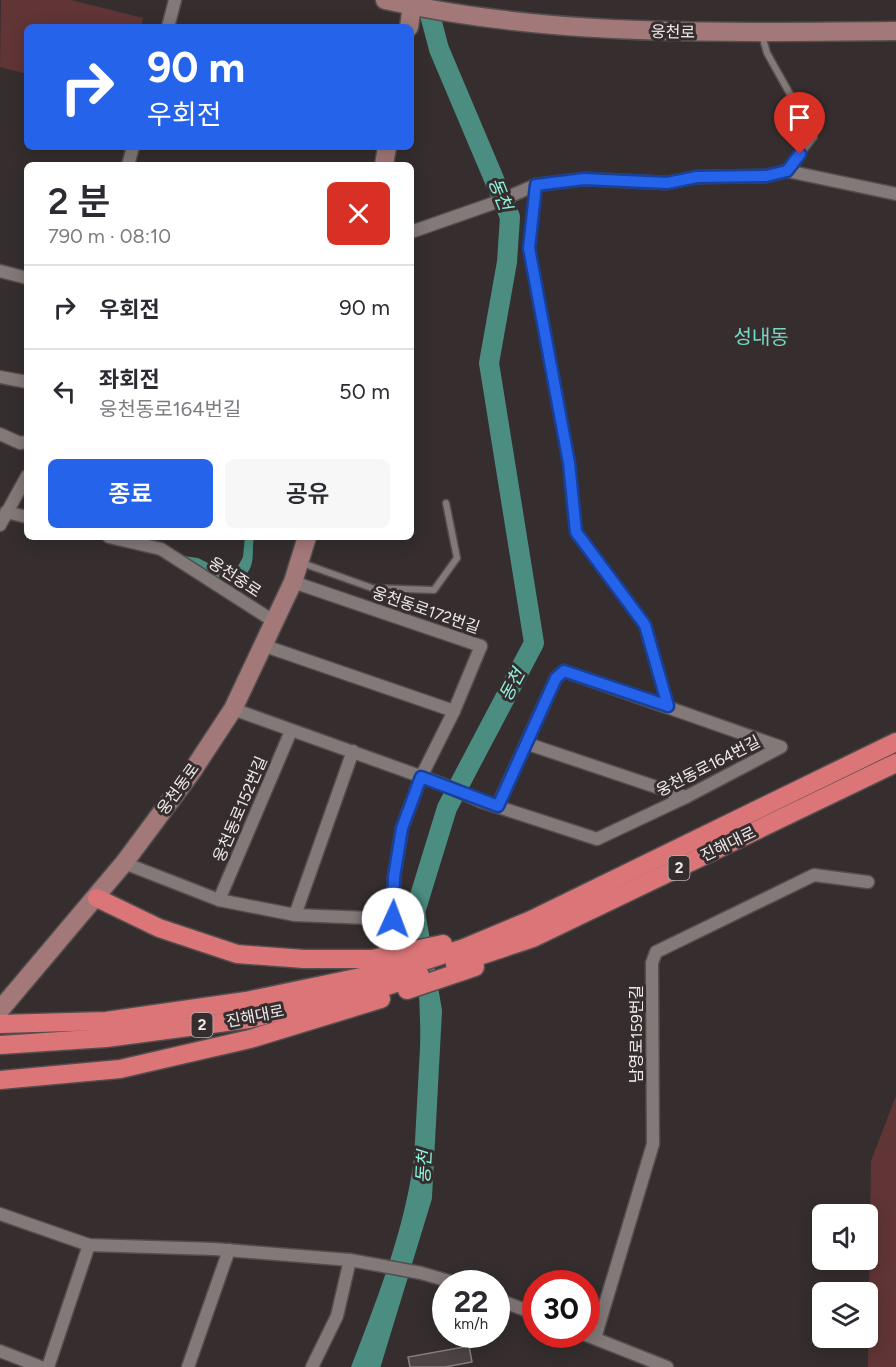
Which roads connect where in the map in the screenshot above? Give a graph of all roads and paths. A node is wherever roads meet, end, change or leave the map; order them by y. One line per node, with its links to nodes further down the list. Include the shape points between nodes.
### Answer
1 (175, 0): 4 (street)
2 (385, 0): 3 (main road)
3 (419, 7): 5 (main road); 7 (main road, 웅천로, via 524,23 656,33)
4 (169, 24)
5 (410, 24)
6 (896, 31): 7 (main road, 웅천로)
7 (761, 32): 8 (lane, via 767,53 814,137)
8 (787, 171): 9 (street, via 667,183 584,179); 10 (street)
9 (536, 185): 11 (street); 28 (lane, via 529,248 569,463 576,532 645,625)
10 (896, 194)
11 (414, 231)
12 (0, 271): 13 (street)
13 (24, 277)
14 (0, 377): 15 (street)
15 (24, 381)
16 (0, 434): 17 (street)
17 (24, 442)
18 (24, 481): 21 (street)
19 (446, 503): 24 (lane, via 457,558 434,590 372,588)
20 (24, 517): 21 (street)
21 (2, 520)
22 (123, 540): 26 (street, 웅천중로, via 161,549)
23 (306, 540): 24 (main road, 웅천동로)
24 (299, 561): 25 (main road, 웅천동로)
25 (293, 582): 26 (main road, 웅천동로); 30 (street, 웅천동로172번길, via 481,646)
26 (275, 622): 27 (main road, 웅천동로)
27 (265, 646): 29 (main road, 웅천동로); 30 (street)
28 (668, 706): 33 (street, 웅천동로164번길, via 564,671 556,678); 37 (street, 웅천동로164번길, via 781,747)
29 (233, 709): 31 (street); 39 (main road, 웅천동로)
30 (454, 711): 36 (street, 웅천동로172번길)
31 (291, 731): 34 (street); 42 (street, 웅천동로152번길)
32 (896, 742): 44 (highway, 진해대로 / 2)
33 (528, 744): 37 (street); 38 (street, 웅천동로164번길)
34 (353, 752): 36 (street); 43 (street)
35 (896, 763): 44 (highway, 진해대로 / 2)
36 (421, 777): 38 (street, 웅천동로164번길); 43 (street, via 402,828 394,877 393,919)
37 (686, 797): 38 (street, 웅천동로164번길, via 597,839)
38 (498, 806)
39 (124, 863): 41 (main road, 웅천동로); 42 (street)
40 (868, 882): 57 (street, 남영로159번길, via 814,875 656,952 652,963 653,1144)
41 (97, 898): 46 (highway, via 159,928 237,954); 48 (main road, 웅천동로)
42 (219, 900): 43 (street)
43 (295, 915)
44 (532, 929): 45 (highway); 45 (highway)
45 (462, 956): 46 (highway); 47 (highway, 2)
46 (402, 961): 49 (highway, 진해대로 / 2, via 246,1001 106,1021)
47 (388, 991): 50 (highway, 진해대로 / 2, via 249,1019 106,1038); 51 (highway, via 250,1039 120,1069)
48 (0, 1010)
49 (0, 1024)
50 (7, 1045)
51 (0, 1080)
52 (0, 1214): 53 (street)
53 (89, 1245): 54 (street); 61 (street)
54 (229, 1250): 55 (street); 62 (street)
55 (350, 1260): 56 (street); 63 (street, via 337,1316)
56 (432, 1276)
57 (600, 1308)
58 (600, 1340): 64 (street, 남영로159번길)
59 (0, 1351): 60 (street)
60 (41, 1367)
61 (48, 1367)
62 (188, 1367)
63 (312, 1367)
64 (667, 1367)

